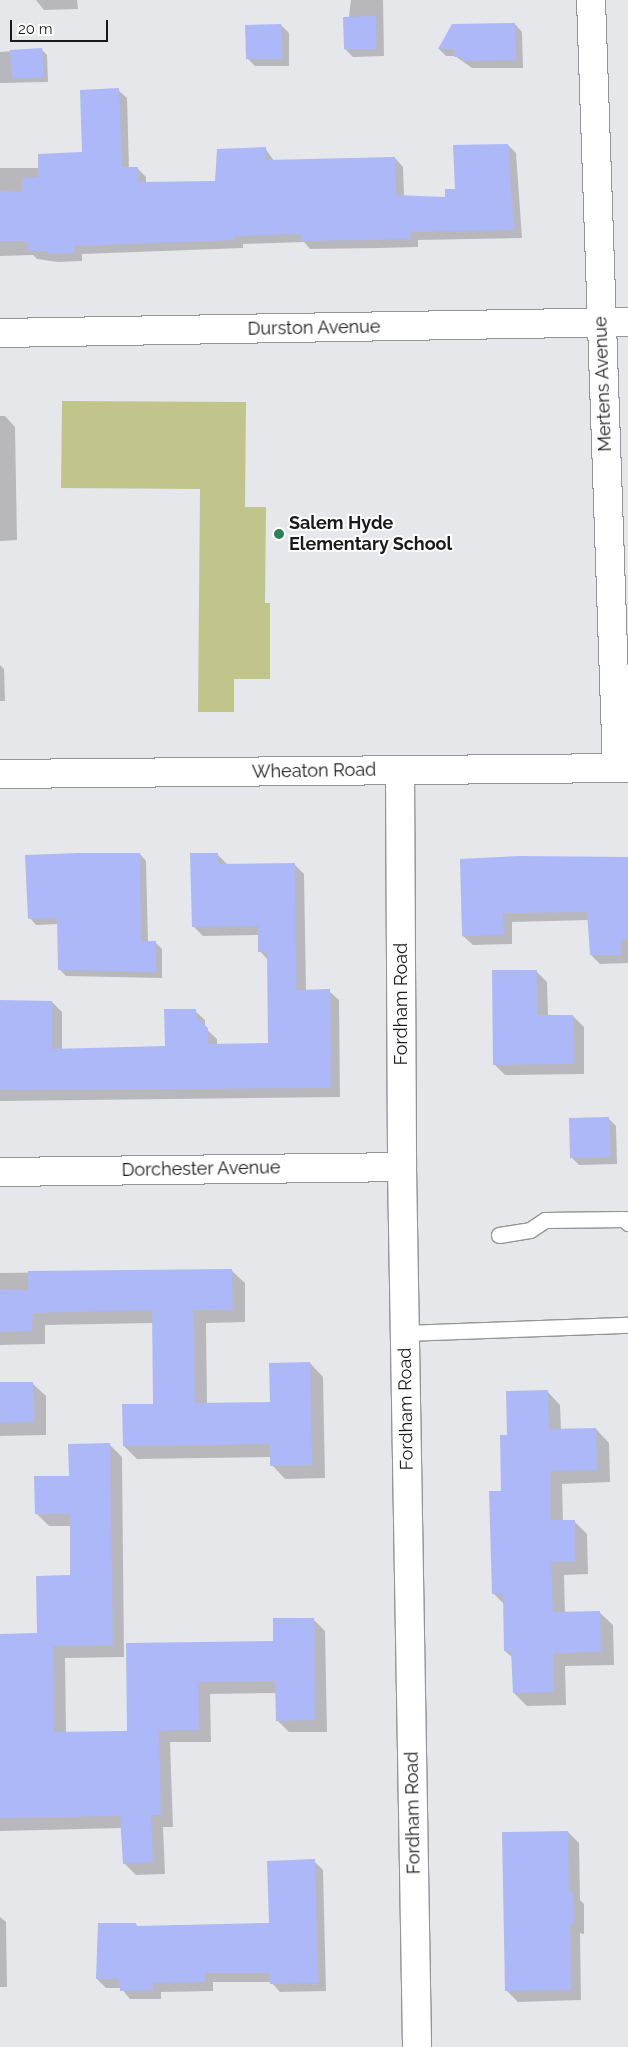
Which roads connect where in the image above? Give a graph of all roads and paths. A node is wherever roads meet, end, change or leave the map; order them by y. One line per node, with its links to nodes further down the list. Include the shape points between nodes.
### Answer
1 (591, 0): 3 (street, Mertens Avenue)
2 (628, 322): 3 (street, Durston Avenue)
3 (601, 323): 4 (street, Durston Avenue); 5 (street, Mertens Avenue)
4 (0, 333)
5 (622, 768): 6 (street, Wheaton Road)
6 (400, 770): 7 (street, Wheaton Road); 8 (street, Fordham Road)
7 (0, 774)
8 (402, 1167): 9 (street, Dorchester Avenue); 13 (street, Fordham Road)
9 (0, 1172)
10 (628, 1222): 11 (lane, via 624,1218 545,1220 530,1230)
11 (498, 1234)
12 (628, 1325): 13 (lane)
13 (405, 1333): 14 (street, Fordham Road)
14 (417, 2047)

